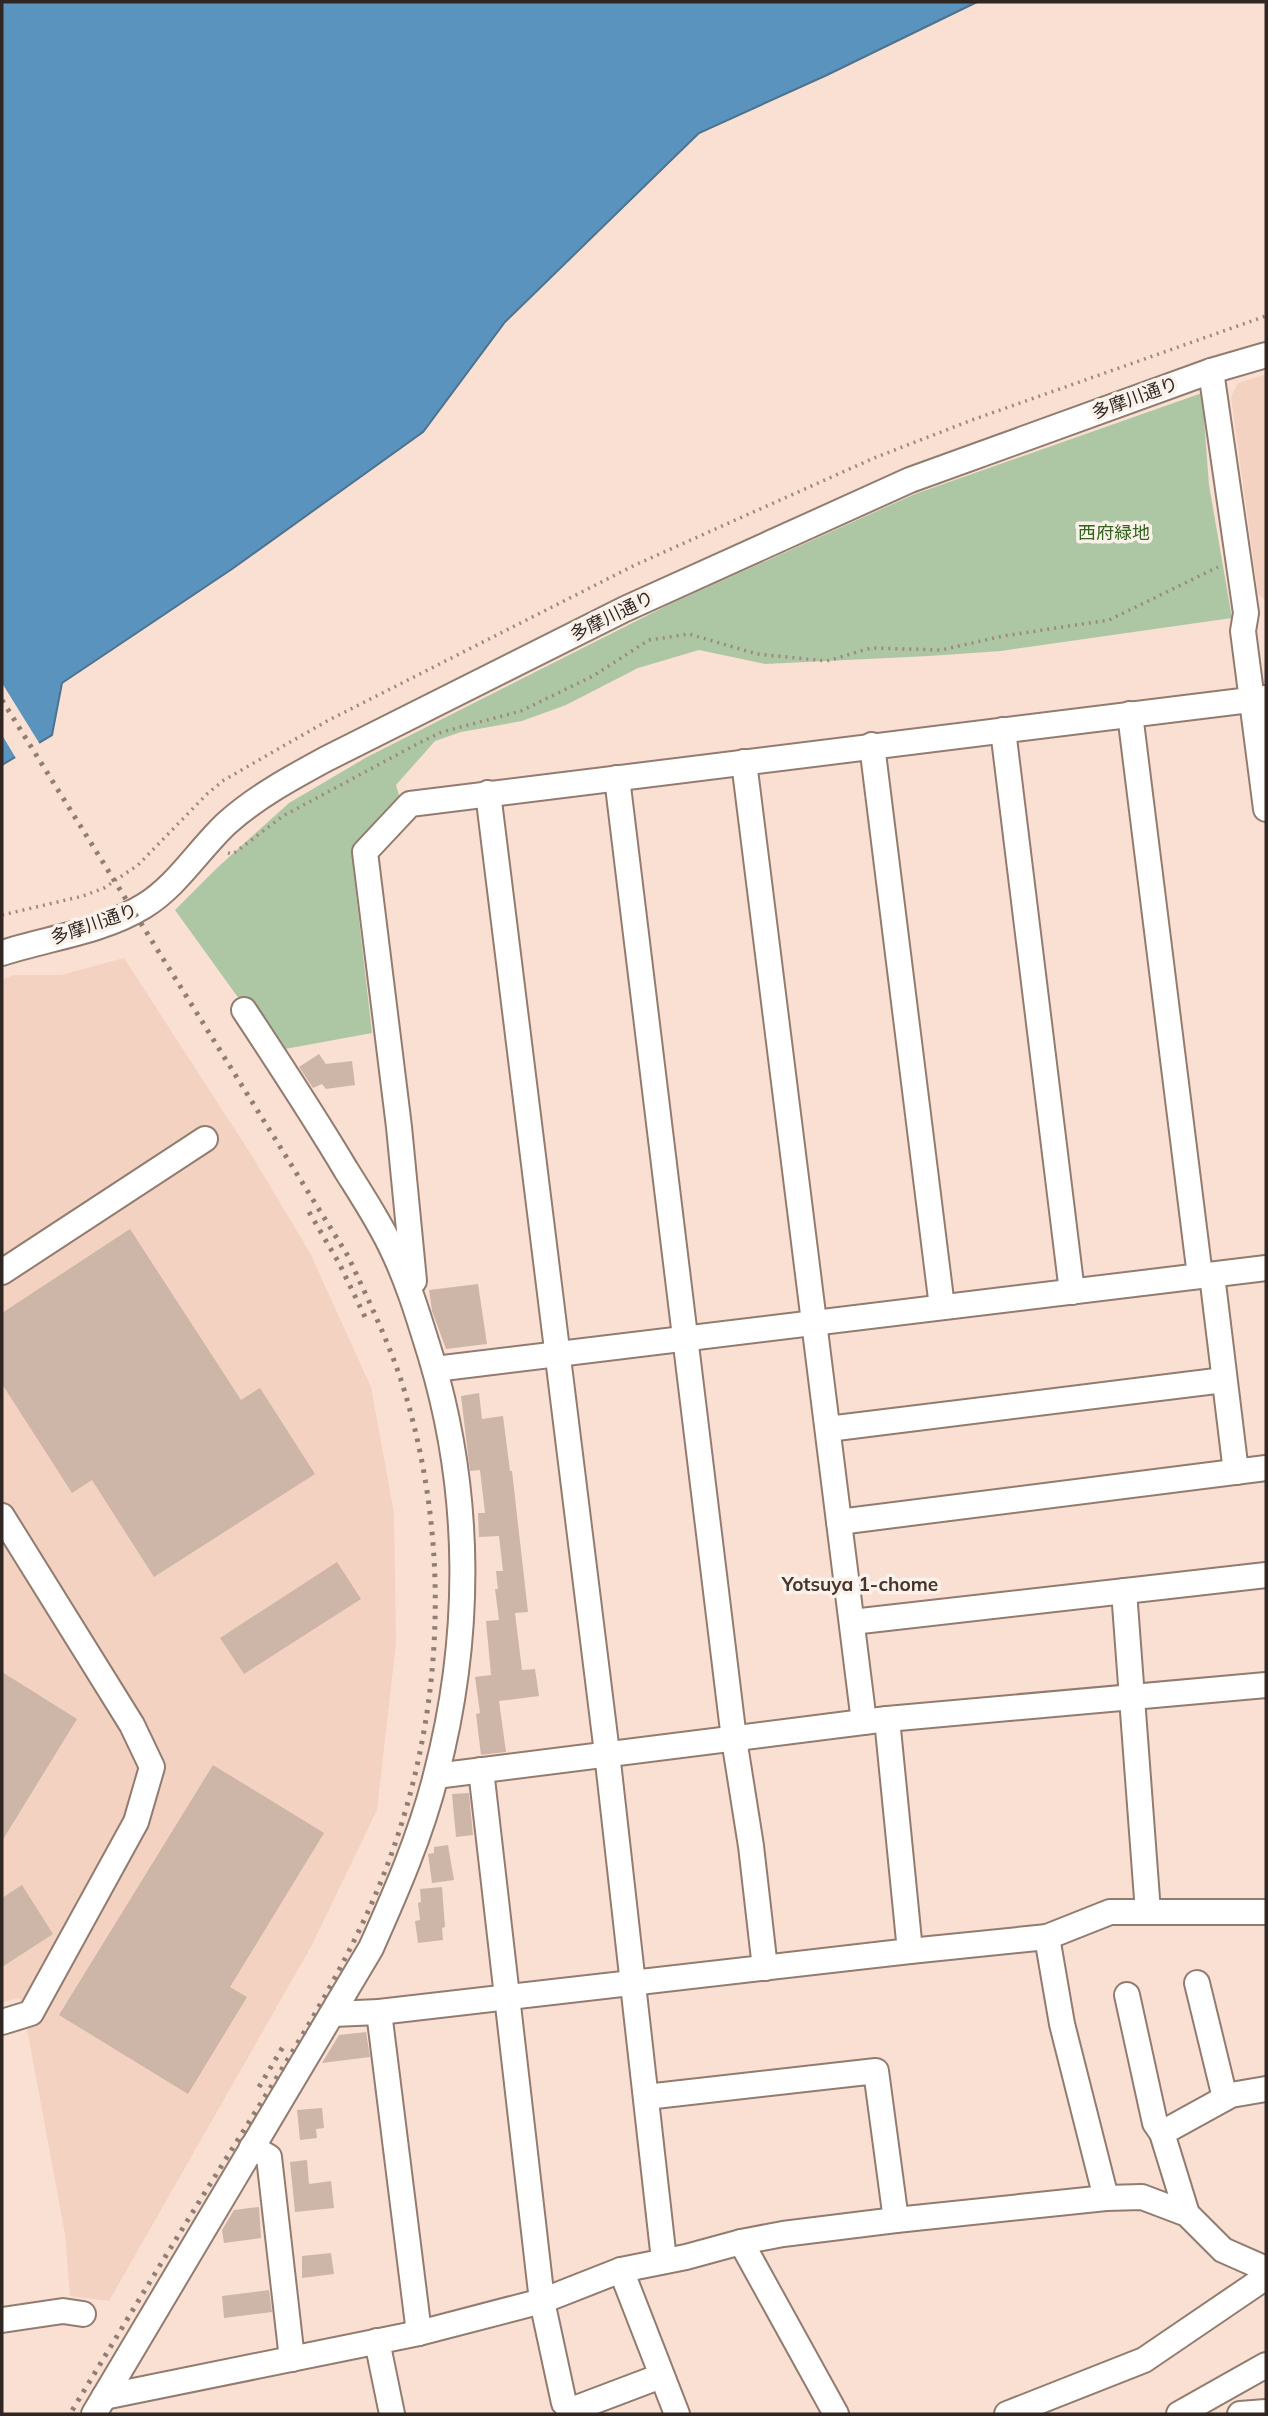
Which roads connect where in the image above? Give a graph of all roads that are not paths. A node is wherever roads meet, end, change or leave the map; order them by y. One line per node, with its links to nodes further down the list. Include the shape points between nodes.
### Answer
1 (1266, 355): 2 (street, 多摩川通り)
2 (1211, 371): 3 (street, via 1237,557); 12 (street, 多摩川通り, via 910,480 625,609 279,784 227,823 144,906 105,923)
3 (1256, 613): 4 (street, via 1243,631)
4 (1259, 699): 5 (street); 11 (street)
5 (1130, 714): 6 (street); 17 (street)
6 (1003, 730): 7 (street); 18 (street)
7 (872, 745): 8 (street); 20 (street)
8 (744, 762): 9 (street); 21 (street)
9 (617, 778): 10 (street); 22 (street)
10 (488, 793): 19 (street, via 411,804 365,852); 23 (street)
11 (1266, 809)
12 (2, 953)
13 (244, 1010): 19 (street, via 368,1206)
14 (205, 1139): 16 (street)
15 (1266, 1268): 17 (street)
16 (2, 1272)
17 (1206, 1275): 18 (street); 25 (street)
18 (1072, 1292): 20 (street)
19 (416, 1305): 24 (street)
20 (942, 1307): 21 (street)
21 (814, 1323): 22 (street); 26 (street)
22 (687, 1339): 23 (street); 37 (street)
23 (558, 1355): 24 (street); 38 (street)
24 (435, 1369): 40 (street, via 452,1442 463,1561 463,1614)
25 (1224, 1380): 26 (street); 28 (street)
26 (828, 1429): 30 (street)
27 (1266, 1468): 28 (street)
28 (1236, 1472): 30 (street)
29 (2, 1516): 52 (street, via 132,1725 152,1767 136,1822 31,2013)
30 (839, 1522): 33 (street)
31 (1266, 1575): 32 (street)
32 (1124, 1591): 33 (street); 35 (street)
33 (852, 1622): 36 (street)
34 (1266, 1685): 35 (street)
35 (1134, 1697): 36 (street); 41 (street)
36 (875, 1720): 37 (street); 44 (street)
37 (734, 1739): 38 (street); 45 (street)
38 (607, 1753): 39 (street); 46 (street)
39 (481, 1770): 40 (street); 49 (street)
40 (436, 1776): 51 (street, via 398,1888 371,1948)
41 (1148, 1912): 42 (street); 43 (street, via 1110,1912)
42 (1266, 1912)
43 (1047, 1937): 44 (street); 58 (street, via 1062,2024)
44 (910, 1951): 45 (street)
45 (765, 1968): 46 (street)
46 (634, 1983): 49 (street); 54 (street)
47 (1197, 1983): 55 (street)
48 (1127, 1995): 56 (street, via 1155,2123)
49 (507, 1997): 50 (street); 66 (street)
50 (379, 2012): 51 (street); 69 (street)
51 (333, 2014): 57 (street)
52 (2, 2022)
53 (1266, 2089): 55 (street)
54 (646, 2098): 60 (street, via 876,2071); 62 (street)
55 (1225, 2098): 56 (street)
56 (1162, 2133): 59 (street)
57 (252, 2147): 71 (street, via 269,2157); 74 (street)
58 (1106, 2198): 59 (street, via 1142,2197); 60 (street)
59 (1186, 2214): 63 (street, via 1223,2250)
60 (896, 2220): 61 (street)
61 (741, 2242): 62 (street); 80 (street)
62 (664, 2260): 64 (street)
63 (1266, 2269)
64 (621, 2270): 66 (street); 73 (street)
65 (1266, 2277): 81 (street, via 1143,2360)
66 (542, 2301): 69 (street); 76 (street, via 564,2403)
67 (83, 2314): 68 (street, via 63,2311)
68 (2, 2320)
69 (418, 2333): 70 (street)
70 (377, 2341): 71 (street); 78 (street)
71 (292, 2359): 74 (street)
72 (1266, 2365): 75 (street)
73 (661, 2376): 76 (street); 79 (street)
74 (99, 2405)
75 (1209, 2407): 82 (street)
76 (581, 2411)
77 (1266, 2412): 83 (street)
78 (392, 2414)
79 (677, 2414)
80 (836, 2414)
81 (1007, 2414)
82 (1179, 2414)
83 (1240, 2414)

